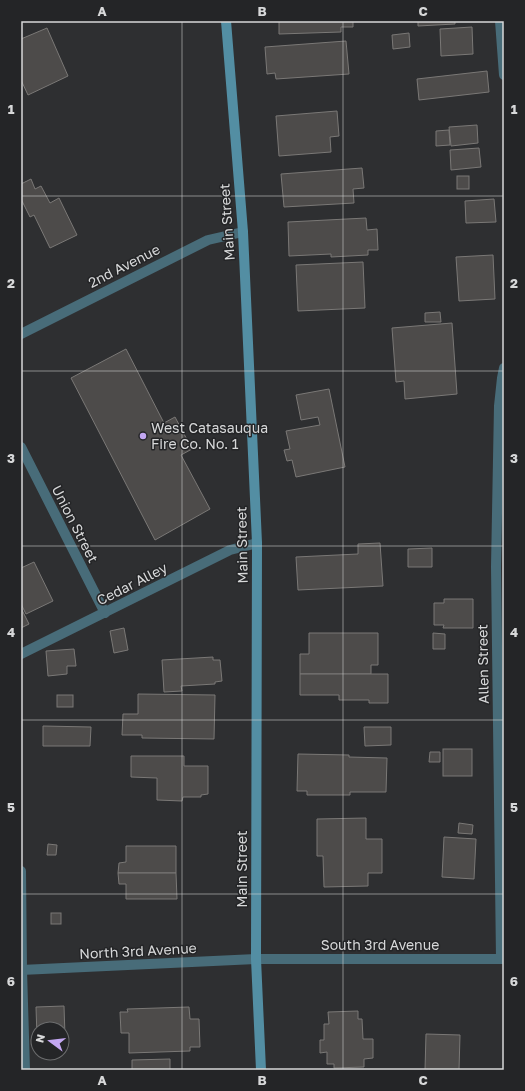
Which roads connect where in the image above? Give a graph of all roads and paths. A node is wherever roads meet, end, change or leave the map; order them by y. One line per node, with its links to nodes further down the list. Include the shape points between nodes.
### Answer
1 (226, 21): 4 (main road, Main Street)
2 (500, 21): 3 (street)
3 (504, 76)
4 (243, 232): 5 (street, 2nd Avenue, via 208,240); 8 (main road, Main Street)
5 (21, 334)
6 (504, 368): 13 (street, Allen Street, via 499,406 496,567)
7 (21, 447): 9 (street, Union Street)
8 (257, 543): 9 (street, Cedar Alley, via 230,550); 12 (main road, Main Street)
9 (105, 613): 10 (street, Cedar Alley)
10 (21, 654)
11 (21, 871): 14 (street)
12 (256, 959): 13 (street, South 3rd Avenue); 14 (street, North 3rd Avenue); 16 (main road, Main Street)
13 (502, 959)
14 (21, 970): 15 (street)
15 (25, 1070)
16 (260, 1070)

